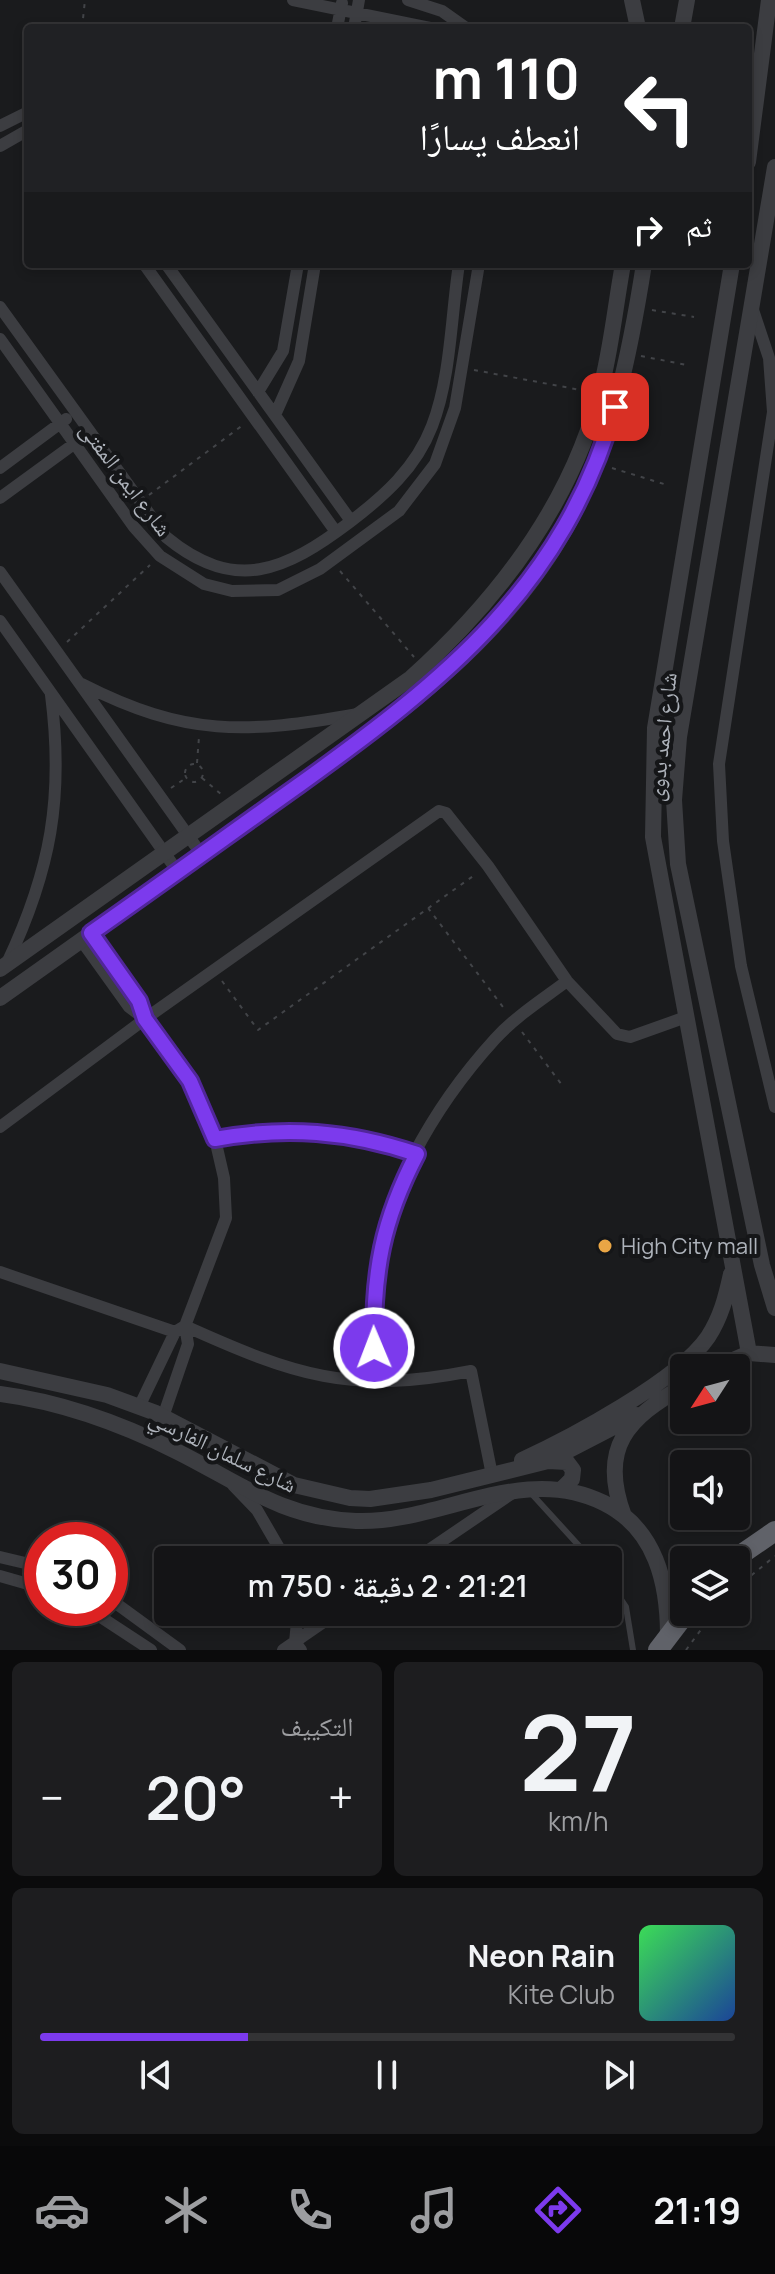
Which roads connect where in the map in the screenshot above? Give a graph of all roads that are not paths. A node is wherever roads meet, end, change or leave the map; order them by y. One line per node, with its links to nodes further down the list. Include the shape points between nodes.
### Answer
1 (293, 0): 6 (street)
2 (408, 0): 10 (street, via 442,11)
3 (632, 0): 11 (street)
4 (687, 0): 12 (street)
5 (769, 0): 15 (street)
6 (342, 4): 7 (street); 8 (street)
7 (358, 5): 9 (street)
8 (338, 24)
9 (417, 24)
10 (460, 24)
11 (637, 24)
12 (683, 24)
13 (24, 114): 14 (street)
14 (0, 126)
15 (752, 131)
16 (24, 132): 17 (street)
17 (0, 146)
18 (775, 167): 28 (street, شارع احمد بدوى)
19 (147, 268): 42 (street)
20 (169, 268): 31 (street)
21 (297, 268): 31 (street, via 283,351)
22 (314, 268): 33 (street, via 299,361)
23 (458, 268): 41 (street, شارع ايمن المفتى, via 432,424 402,476)
24 (478, 268): 36 (street, شارع ايمن المفتى, via 447,437 419,489 399,511 300,581 255,593 204,584 160,556)
25 (622, 268): 47 (street, via 599,393 567,476 522,555 456,638)
26 (643, 268): 50 (street, via 609,431 544,563 483,638 395,716)
27 (731, 268): 56 (street, شارع احمد بدوى, via 654,743 653,837)
28 (752, 306): 37 (street, via 773,384); 63 (street, شارع احمد بدوى, via 679,737 674,800 678,864)
29 (0, 307): 32 (street, شارع ايمن المفتى)
30 (0, 339): 34 (street, شارع ايمن المفتى)
31 (258, 392): 33 (street)
32 (74, 412): 34 (street); 35 (street, شارع ايمن المفتى)
33 (275, 415): 41 (street)
34 (59, 423): 36 (street, شارع ايمن المفتى); 39 (street)
35 (90, 433): 36 (street); 42 (street, شارع ايمن المفتى, via 138,503 189,555 228,570 249,571 289,563)
36 (74, 444): 40 (street)
37 (772, 446): 38 (street)
38 (770, 464): 58 (street, via 719,764 723,841 741,966)
39 (0, 468)
40 (0, 498)
41 (351, 521): 42 (street, شارع ايمن المفتى)
42 (336, 532)
43 (0, 572): 45 (street)
44 (0, 621): 46 (street)
45 (79, 683): 47 (street, via 157,718 200,727 249,729); 48 (street)
46 (51, 691): 49 (street); 53 (street, via 58,747 57,804 48,859 31,913)
47 (361, 713): 48 (street)
48 (190, 835): 49 (street); 50 (street)
49 (166, 852): 51 (street); 53 (street)
50 (202, 855): 51 (street)
51 (178, 872): 52 (street)
52 (86, 937): 55 (street); 57 (street, via 129,1007)
53 (3, 966)
54 (567, 981): 56 (street, via 624,1036); 57 (street, via 488,866 446,813 435,813); 61 (street, via 496,1038 452,1093)
55 (0, 998)
56 (686, 1017): 64 (street, شارع احمد بدوى)
57 (145, 1019): 59 (street); 60 (street, via 190,1081)
58 (775, 1107)
59 (0, 1127)
60 (215, 1139): 61 (street, via 283,1130 337,1133); 67 (street, via 226,1218)
61 (417, 1154): 71 (street, via 378,1254 373,1290)
62 (775, 1233): 63 (street)
63 (757, 1239): 66 (street, شارع احمد بدوى)
64 (733, 1263): 68 (street, شارع احمد بدوى); 78 (street, via 724,1307 714,1326 677,1368 608,1415)
65 (0, 1272): 67 (street)
66 (775, 1308)
67 (180, 1329): 71 (street, via 274,1365 328,1379); 74 (street); 76 (street, via 188,1344)
68 (749, 1353): 69 (street)
69 (775, 1355)
70 (0, 1371): 74 (street, شارع سلمان الفارسي, via 69,1384)
71 (375, 1382): 78 (street, via 471,1371)
72 (0, 1394): 79 (street, شارع سلمان الفارسي, via 124,1427)
73 (670, 1395): 75 (street)
74 (139, 1407): 76 (street, شارع سلمان الفارسي)
75 (637, 1415): 77 (street); 82 (street, via 615,1460)
76 (163, 1417): 78 (street, شارع سلمان الفارسي, via 259,1470 325,1494 370,1499)
77 (548, 1461): 78 (street); 81 (street, via 567,1462 573,1470)
78 (492, 1475)
79 (233, 1485): 80 (street, شارع سلمان الفارسي, via 272,1504 356,1521 400,1519); 84 (street, via 257,1510)
80 (523, 1489): 81 (street, شارع سلمان الفارسي); 85 (street); 86 (lane)
81 (561, 1490): 82 (street, شارع سلمان الفارسي, via 595,1499)
82 (624, 1516): 97 (street, شارع سلمان الفارسي, via 646,1539 661,1568 668,1599)
83 (775, 1531): 87 (highway)
84 (278, 1546)
85 (435, 1546)
86 (578, 1546)
87 (750, 1548)
88 (0, 1557): 89 (street)
89 (24, 1563)
90 (0, 1576): 91 (street)
91 (24, 1583)
92 (622, 1601): 102 (lane)
93 (128, 1612): 100 (street)
94 (114, 1626): 99 (street)
95 (322, 1626): 98 (street)
96 (676, 1626): 97 (highway)
97 (663, 1643)
98 (298, 1646): 101 (street)
99 (151, 1650)
100 (180, 1650)
101 (283, 1650)
102 (633, 1650)

